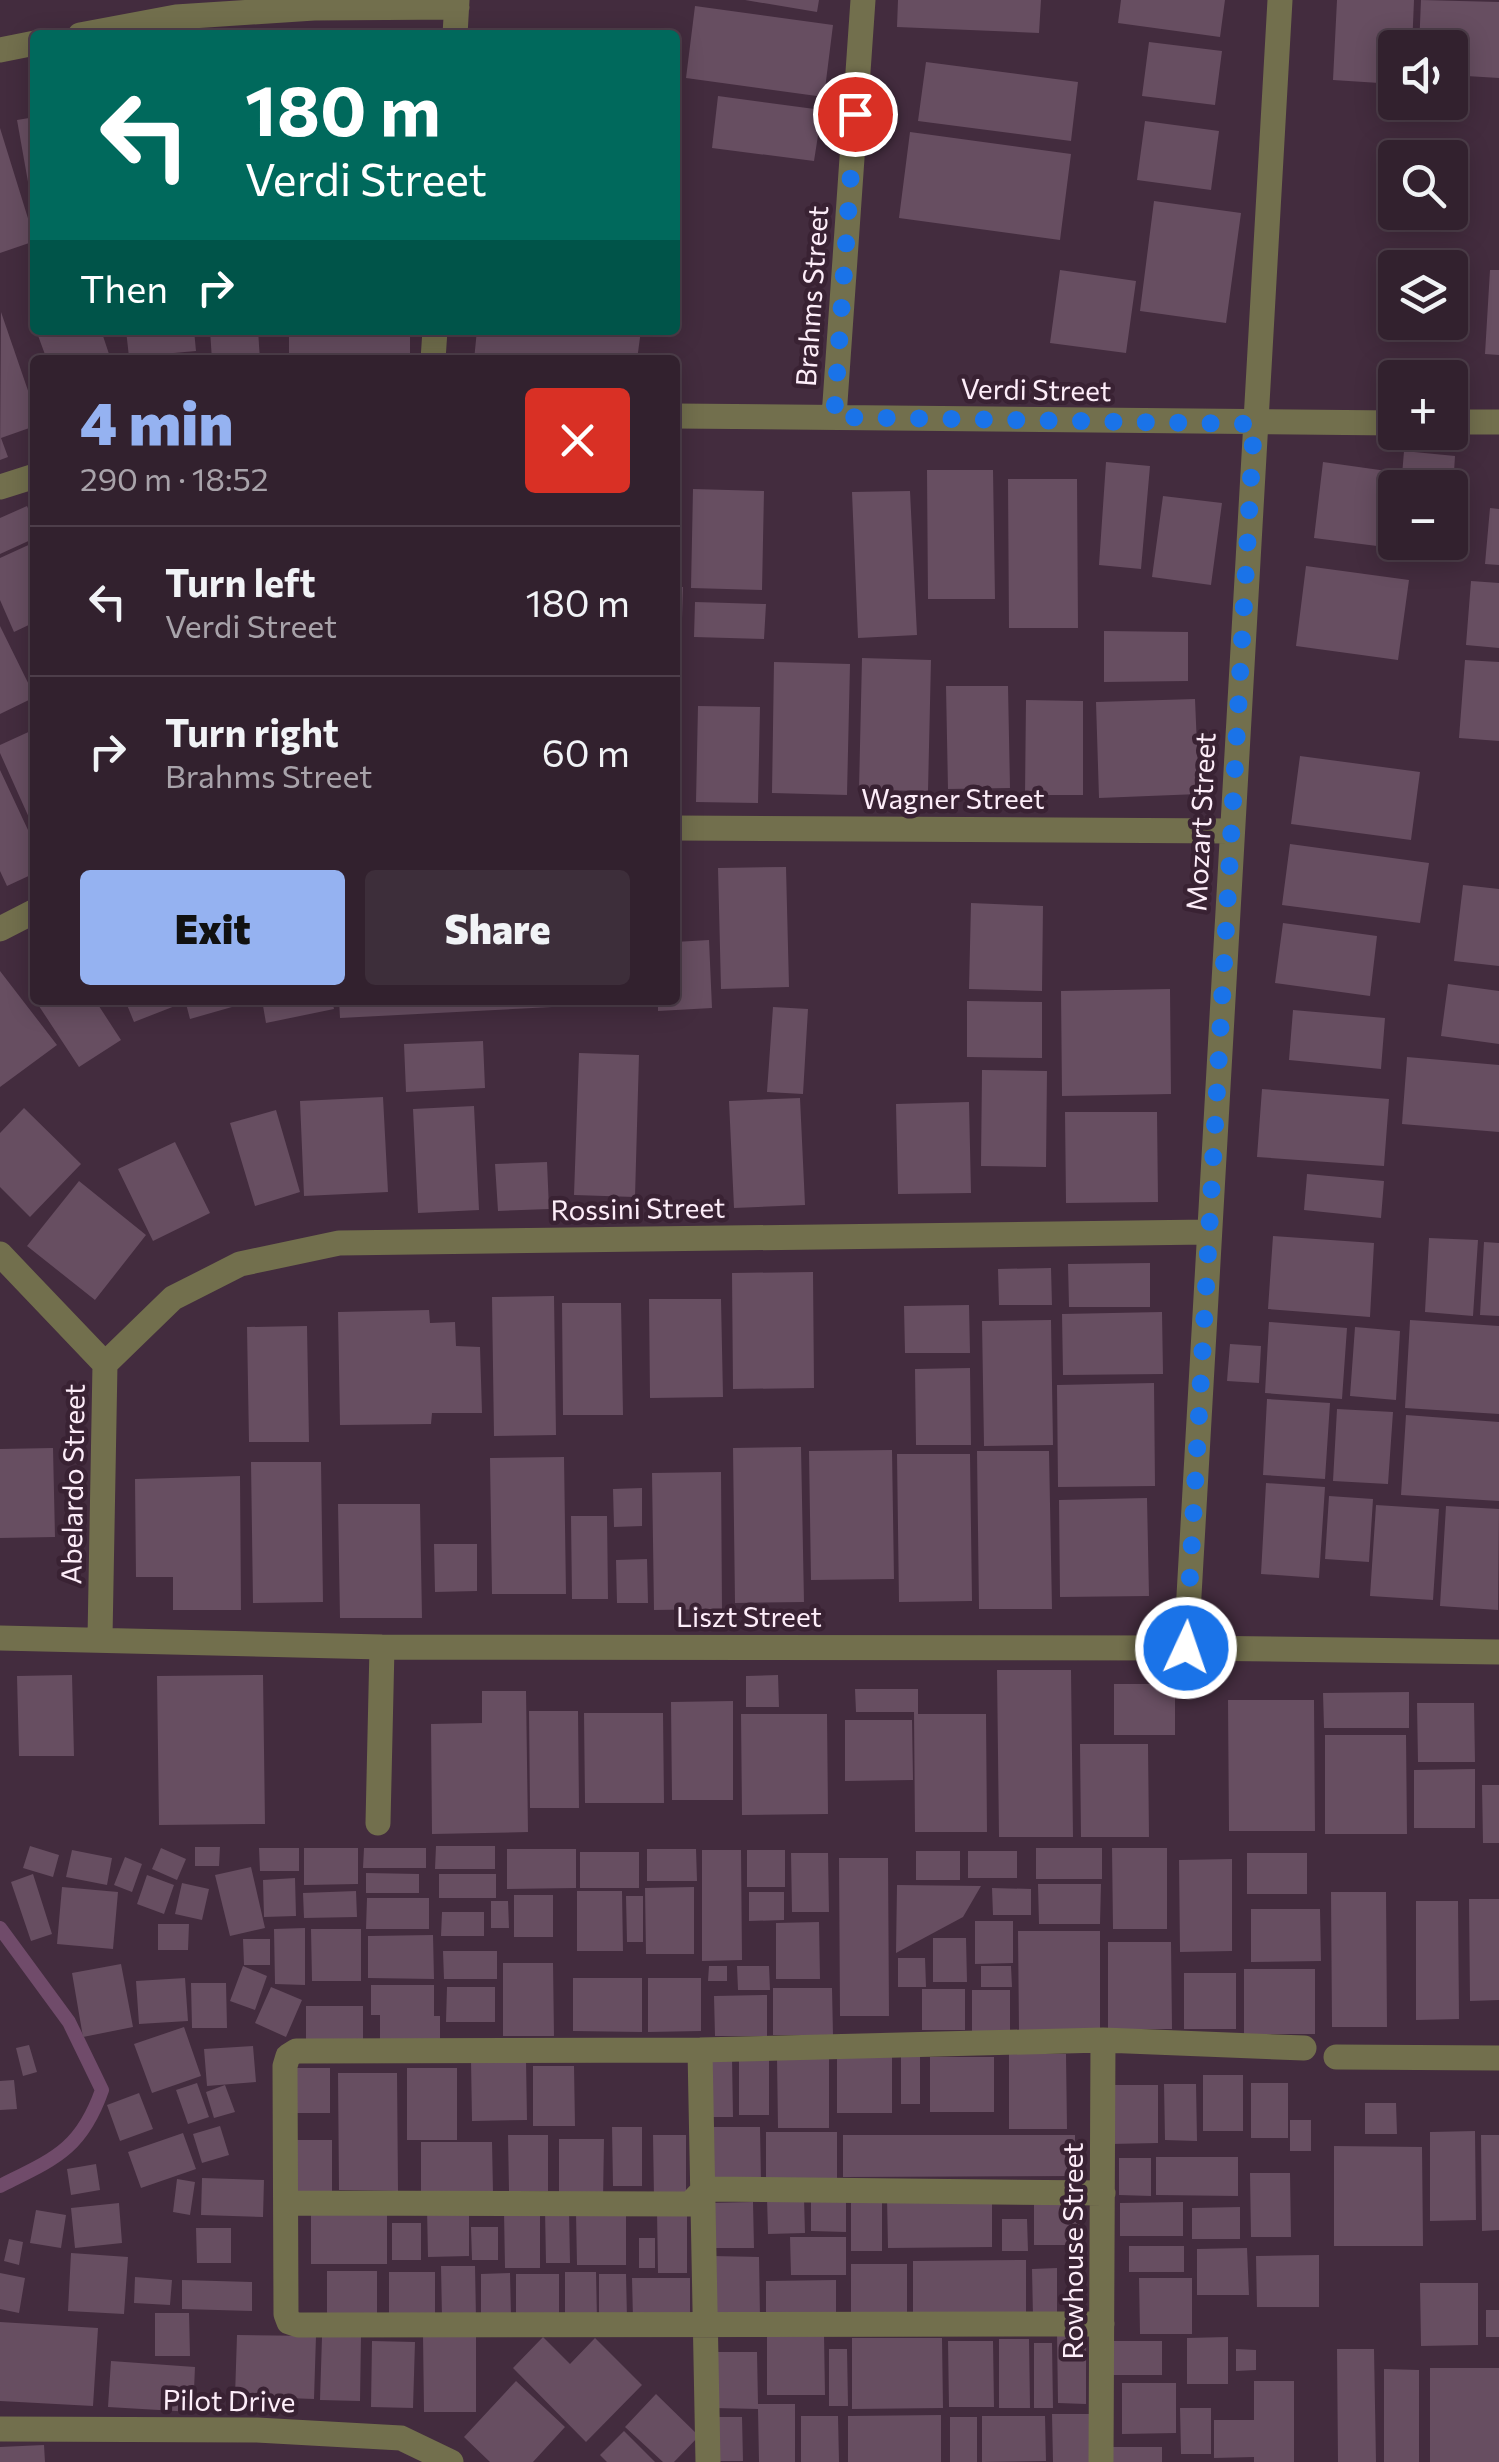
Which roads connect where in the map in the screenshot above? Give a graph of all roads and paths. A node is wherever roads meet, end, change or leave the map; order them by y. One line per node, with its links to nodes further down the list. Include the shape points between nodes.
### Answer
1 (863, 0): 9 (street, Brahms Street)
2 (1280, 0): 13 (street, Mozart Street)
3 (457, 4): 4 (street, via 176,17); 5 (street)
4 (107, 30)
5 (455, 30)
6 (30, 44): 7 (street)
7 (0, 50)
8 (680, 416): 9 (street, Verdi Street)
9 (834, 417): 13 (street, Verdi Street)
10 (1378, 422): 13 (street, Verdi Street)
11 (1468, 422): 12 (street)
12 (1499, 422)
13 (1254, 424): 17 (street, Mozart Street)
14 (30, 478): 15 (street)
15 (0, 487)
16 (680, 828): 17 (street, Wagner Street)
17 (1231, 831): 20 (street, Mozart Street)
18 (30, 914): 19 (street)
19 (0, 929)
20 (1208, 1232): 22 (street, Rossini Street, via 339,1243 240,1264 173,1298); 26 (street, Mozart Street)
21 (0, 1254): 22 (street, Abelardo Street)
22 (105, 1364): 24 (street, Abelardo Street)
23 (0, 1638): 24 (street, Liszt Street)
24 (100, 1638): 25 (street, Liszt Street)
25 (382, 1647): 26 (street, Liszt Street); 28 (street)
26 (1186, 1648): 27 (street, Liszt Street)
27 (1499, 1652)
28 (378, 1823)
29 (1103, 2040): 30 (street); 31 (street); 35 (street, Rowhouse Street)
30 (1304, 2048)
31 (700, 2050): 34 (street); 36 (street, via 296,2051 285,2066)
32 (1336, 2057): 33 (street)
33 (1499, 2058)
34 (704, 2189): 35 (street); 36 (street, via 690,2204); 37 (street)
35 (1103, 2193): 38 (street, Rowhouse Street)
36 (288, 2203): 37 (street, via 286,2314 298,2325)
37 (705, 2322): 38 (street); 41 (street)
38 (1102, 2324): 42 (street, Rowhouse Street)
39 (0, 2429): 40 (street, Pilot Drive, via 401,2438)
40 (452, 2462)
41 (708, 2462)
42 (1101, 2462)

